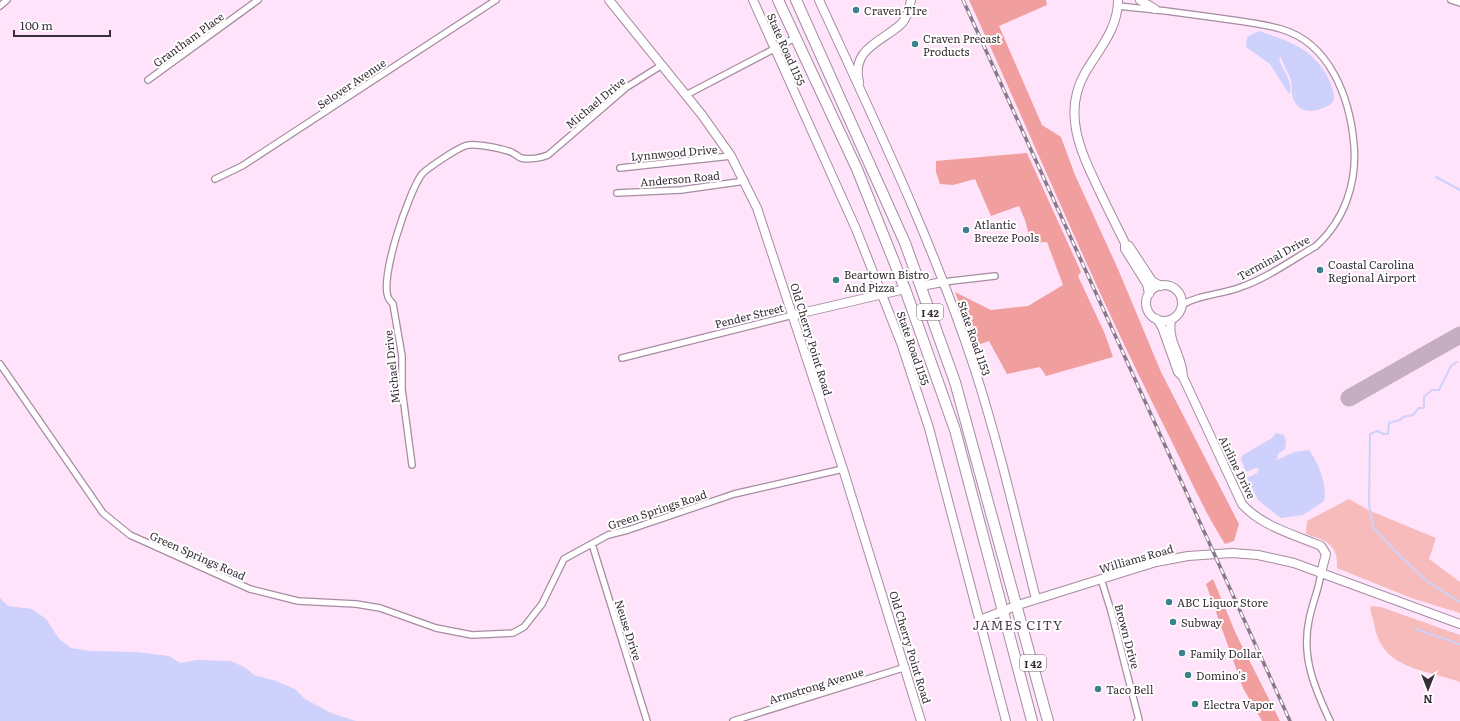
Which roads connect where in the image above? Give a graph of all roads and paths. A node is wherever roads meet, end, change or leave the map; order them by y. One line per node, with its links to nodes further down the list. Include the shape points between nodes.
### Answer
1 (7, 0): 14 (street)
2 (258, 0): 19 (street, Grantham Place)
3 (496, 0): 24 (street, Selover Avenue, via 242,166)
4 (609, 0): 18 (street, Old Cherry Point Road)
5 (753, 0): 17 (street, State Road 1155)
6 (778, 0): 16 (highway)
7 (796, 0): 30 (highway, I 42)
8 (819, 0): 20 (street, State Road 1153)
9 (911, 0): 20 (street, State Road 1153, via 910,8 901,24 870,45 862,55 858,64 858,79)
10 (1140, 0): 15 (street)
11 (1451, 0): 13 (street)
12 (1118, 3): 15 (street, Terminal Drive); 27 (street, Terminal Drive, via 1108,37 1080,84 1075,105 1075,126 1080,149)
13 (1460, 3)
14 (0, 6)
15 (1154, 9): 35 (street, Terminal Drive, via 1258,24 1282,29 1303,39 1320,54 1333,71 1348,108 1355,158 1347,201 1332,229 1316,246 1243,286 1197,298)
16 (795, 38): 17 (street); 32 (highway, via 856,169)
17 (774, 48): 21 (street); 33 (street, State Road 1155)
18 (662, 65): 21 (street, Old Cherry Point Road); 42 (street, Michael Drive, via 627,87 548,155 522,158 508,151 468,145 427,170 420,178 405,208 392,250 388,287 402,356 402,389)
19 (148, 80)
20 (862, 94): 29 (street, State Road 1153, via 916,214)
21 (686, 95): 22 (street, Old Cherry Point Road)
22 (731, 156): 23 (street, Lynnwood Drive); 25 (street, Old Cherry Point Road)
23 (620, 168)
24 (215, 178)
25 (745, 181): 26 (street, Anderson Road, via 681,190); 36 (street, Old Cherry Point Road, via 764,224)
26 (616, 193)
27 (1124, 243): 31 (street, Terminal Drive, via 1129,246 1152,281); 34 (street, Terminal Drive, via 1125,249 1147,284)
28 (995, 276): 29 (street)
29 (943, 282): 30 (street); 47 (street, State Road 1153, via 975,370)
30 (921, 286): 48 (highway, I 42, via 955,382)
31 (1161, 286): 34 (street); 35 (street, Terminal Drive, via 1176,290)
32 (905, 289): 33 (street, Pender Street); 49 (highway, via 955,430)
33 (883, 294): 36 (street, Pender Street); 50 (street, State Road 1155, via 929,428)
34 (1149, 294): 37 (street, Terminal Drive, via 1146,306)
35 (1182, 305): 38 (street, via 1178,314)
36 (793, 315): 39 (street, Pender Street); 43 (street, Old Cherry Point Road)
37 (1157, 319): 38 (street); 41 (street, Terminal Drive, via 1178,372)
38 (1171, 320): 41 (street, via 1170,334 1183,370)
39 (622, 358)
40 (0, 364): 44 (street, Green Springs Road, via 103,513 130,535 250,589 298,601 380,608 436,628 472,635 513,633 524,627 537,613 564,559)
41 (1183, 377): 45 (street, Airline Drive, via 1242,504 1260,520 1321,546 1326,554)
42 (412, 465)
43 (843, 469): 44 (street, Green Springs Road, via 734,494 608,535); 52 (street, Old Cherry Point Road)
44 (592, 544): 53 (street, Neuse Drive)
45 (1322, 573): 46 (street, Williams Road, via 1276,558 1232,553 1172,558); 51 (street, Williams Road); 60 (street, via 1309,621 1306,654 1314,685)
46 (1101, 579): 47 (street, Williams Road); 59 (street, Brown Drive, via 1139,720)
47 (1036, 599): 48 (street, Williams Road)
48 (1018, 605): 49 (street, Williams Road); 58 (highway, I 42)
49 (1003, 611): 50 (street, Williams Road); 57 (highway)
50 (980, 620): 56 (street, State Road 1155)
51 (1460, 624)
52 (906, 667): 54 (street, Armstrong Avenue); 55 (street, Old Cherry Point Road)
53 (647, 721)
54 (733, 721)
55 (921, 721)
56 (1006, 721)
57 (1032, 721)
58 (1048, 721)
59 (1137, 721)
60 (1330, 721)

